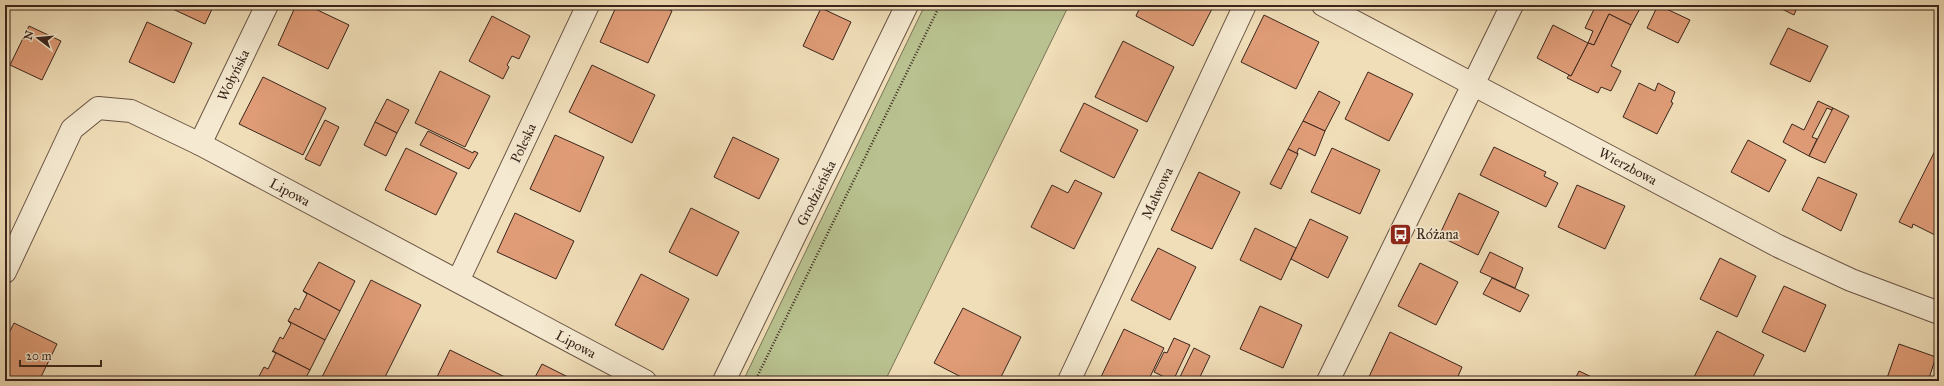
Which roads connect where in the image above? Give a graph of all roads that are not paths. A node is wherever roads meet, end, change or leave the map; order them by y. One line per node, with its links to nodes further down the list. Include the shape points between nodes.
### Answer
1 (267, 5): 8 (street, Wołyńska)
2 (588, 5): 10 (street, Poleska)
3 (907, 5): 13 (street, Grodzieńska)
4 (1245, 5): 14 (street, Malwowa)
5 (1323, 5): 7 (street, Wierzbowa)
6 (1512, 5): 7 (street)
7 (1474, 85): 11 (street, Wierzbowa, via 1778,246 1851,280); 15 (street)
8 (200, 144): 9 (street, Lipowa, via 131,112 98,108 72,129); 10 (street, Lipowa)
9 (5, 272)
10 (458, 281): 12 (street, Lipowa)
11 (1939, 312)
12 (645, 381)
13 (724, 381)
14 (1069, 381)
15 (1328, 381)

